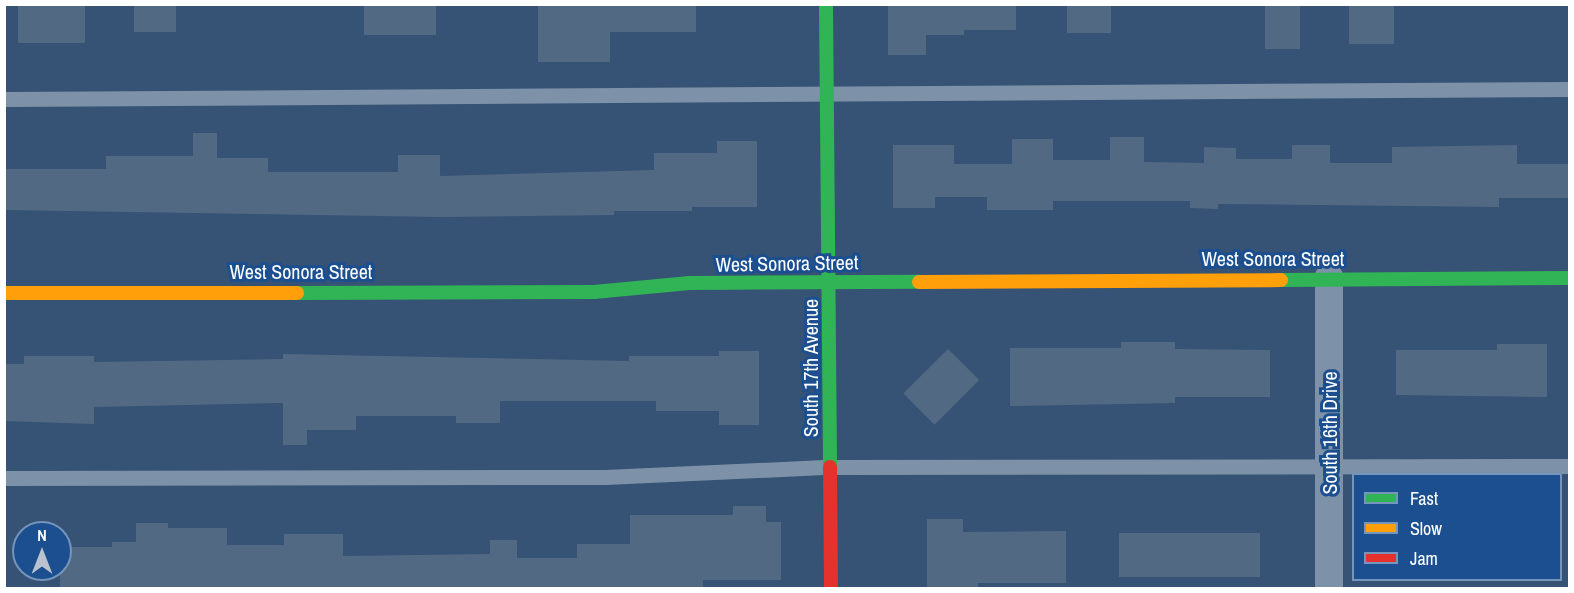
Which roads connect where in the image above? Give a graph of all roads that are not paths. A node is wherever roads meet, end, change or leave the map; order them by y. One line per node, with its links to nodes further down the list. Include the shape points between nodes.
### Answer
1 (826, 4): 3 (street, South 17th Avenue)
2 (1569, 89): 3 (lane)
3 (827, 95): 4 (lane); 7 (street, South 17th Avenue)
4 (4, 99)
5 (1329, 277): 6 (street, West Sonora Street); 7 (street, West Sonora Street); 9 (street, South 16th Drive)
6 (1569, 278)
7 (830, 282): 8 (street, West Sonora Street, via 690,284 594,292); 11 (street, South 17th Avenue)
8 (4, 293)
9 (1329, 466): 10 (lane); 11 (lane); 14 (street, South 16th Drive)
10 (1569, 466)
11 (830, 467): 12 (lane, via 605,477); 13 (street, South 17th Avenue)
12 (4, 478)
13 (831, 588)
14 (1329, 588)

